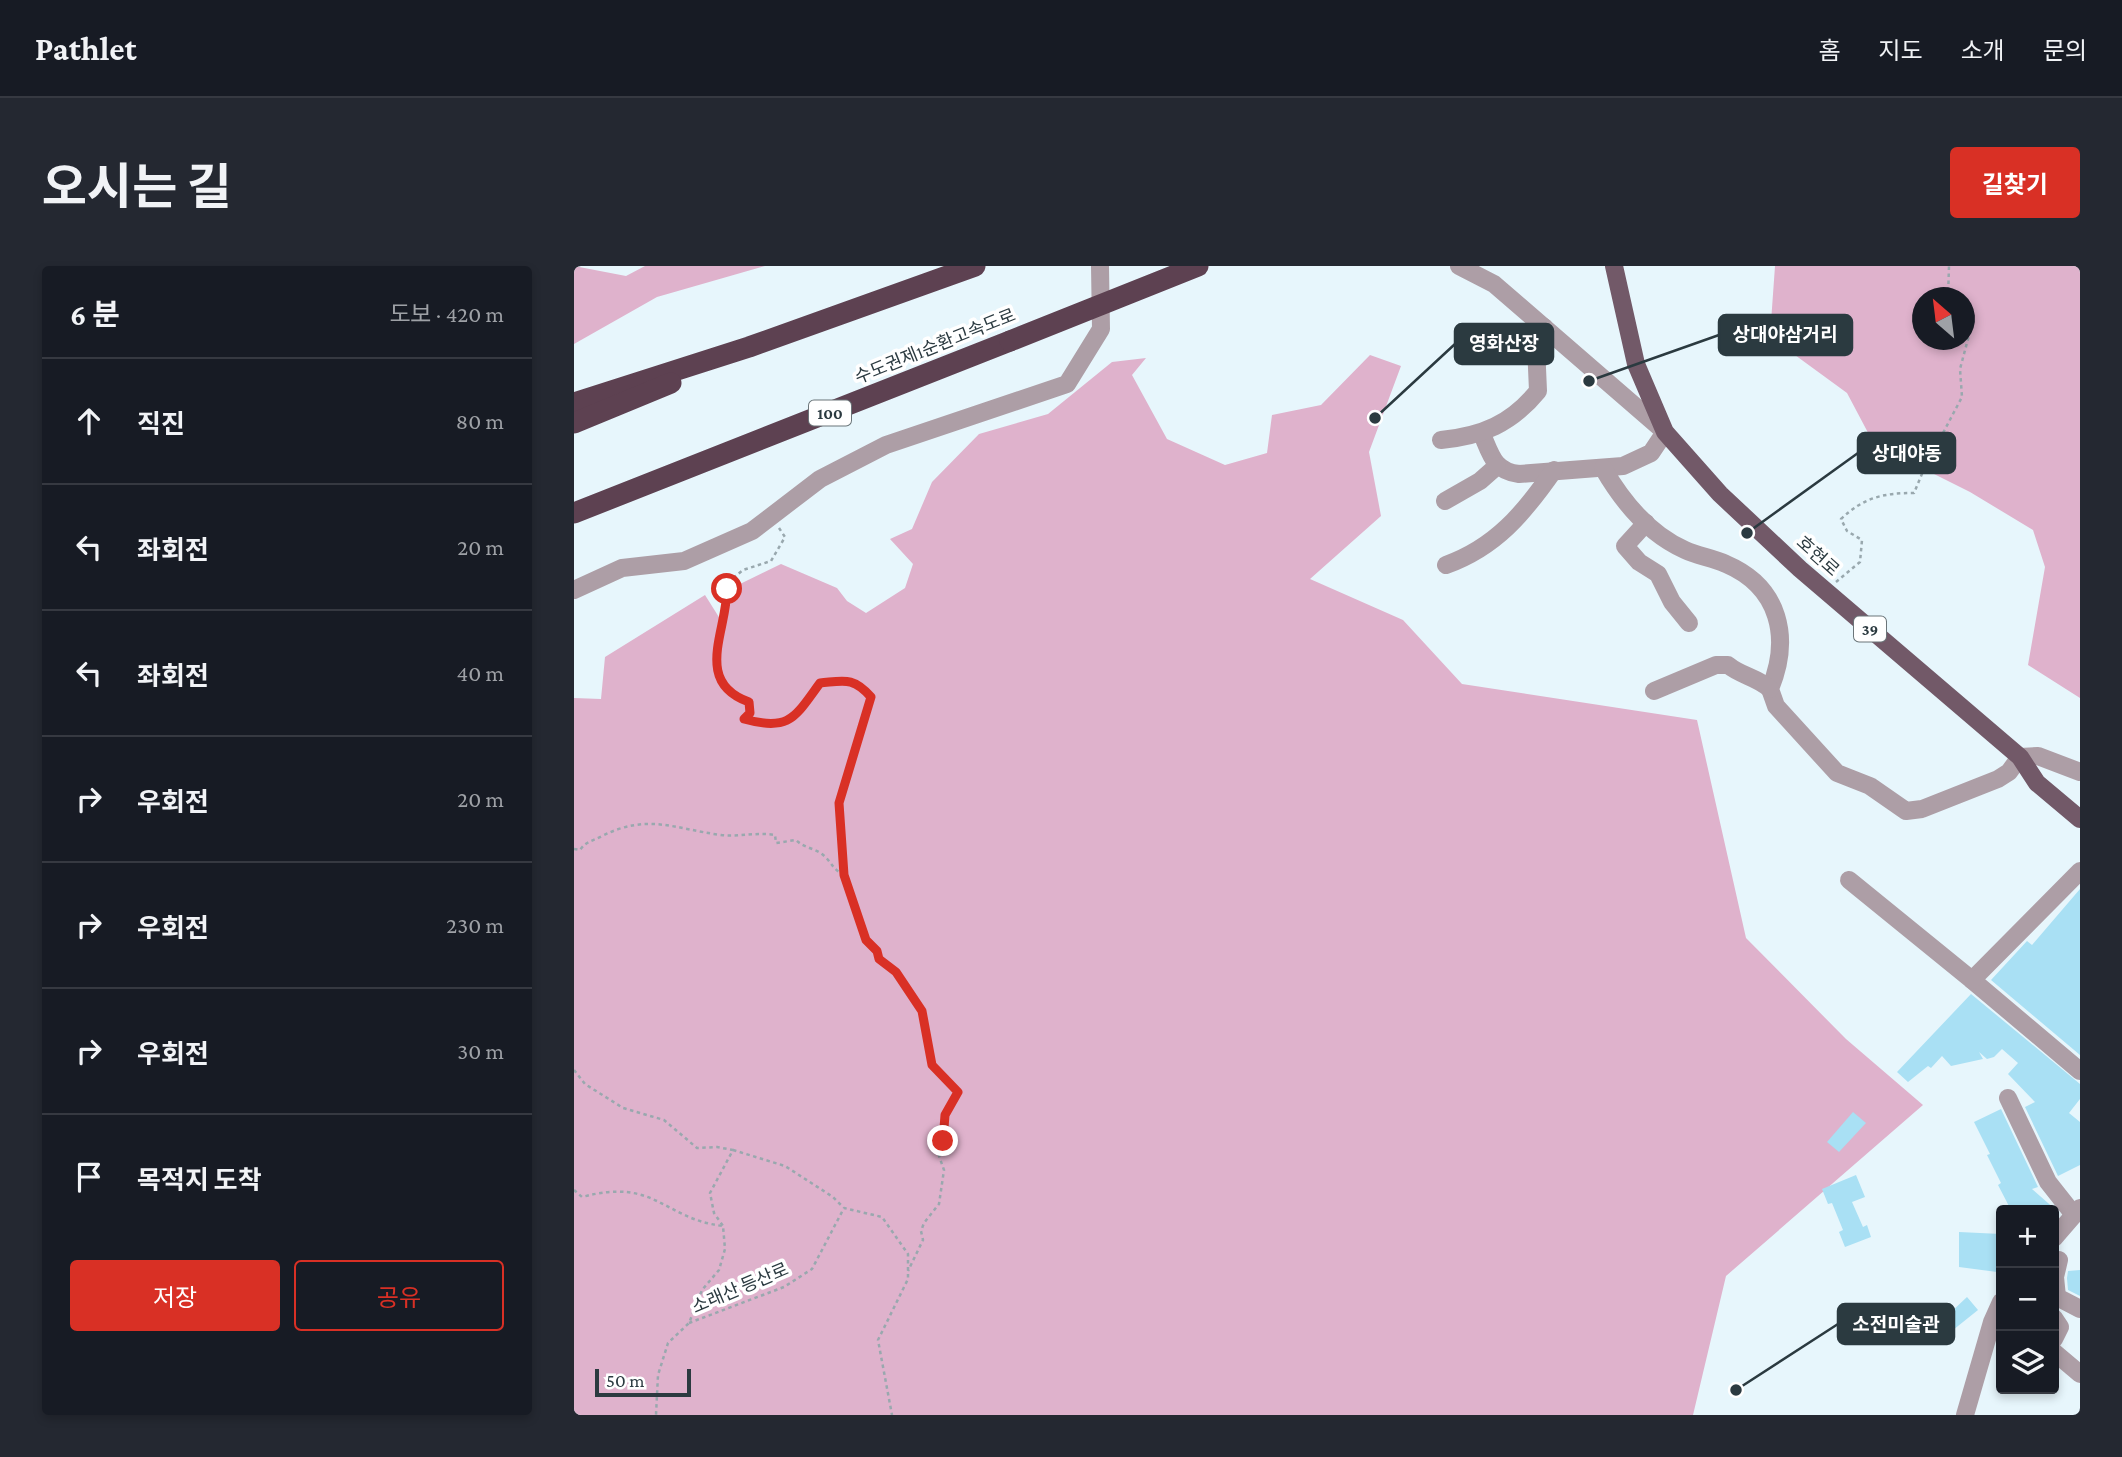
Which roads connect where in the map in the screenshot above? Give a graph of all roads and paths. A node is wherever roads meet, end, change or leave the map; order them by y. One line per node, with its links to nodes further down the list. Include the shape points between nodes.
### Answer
1 (975, 266): 9 (highway)
2 (1100, 266): 22 (street, via 1101,329 1067,384 887,445 820,479)
3 (1198, 266): 19 (highway, 수도권제1순환고속도로 / 100, bridge)
4 (1459, 266): 8 (street, via 1494,284)
5 (1614, 266): 13 (main road, 호현로 / 39, via 1636,364)
6 (1949, 266): 7 (path)
7 (1948, 287)
8 (1544, 327): 13 (street); 14 (street, via 1536,345 1538,391 1508,419)
9 (749, 347): 11 (highway); 12 (highway)
10 (1965, 350): 26 (path, via 1960,369 1962,397 1922,482 1914,493 1878,494 1841,519 1847,531 1862,540 1860,562)
11 (574, 403)
12 (574, 423)
13 (1665, 432): 17 (street, via 1651,453 1623,466); 26 (main road, 호현로 / 39, via 1720,494)
14 (1482, 434): 15 (street); 16 (street)
15 (1441, 440)
16 (1497, 466): 18 (street, via 1519,474); 20 (street)
17 (1602, 468): 18 (street); 24 (street, via 1619,496)
18 (1554, 470): 25 (street, via 1507,529 1486,547)
19 (651, 485): 21 (highway, 수도권제1순환고속도로 / 100); 23 (highway, 수도권제1순환고속도로 / 100)
20 (1445, 501)
21 (574, 513)
22 (770, 518): 27 (street, via 752,531 684,561 622,568); 36 (path, via 785,537 771,561 743,570 727,583 719,627 719,681 749,702 750,713 744,719 768,723 781,724 796,716 820,683 838,679 863,688 871,697 839,803)
23 (574, 523)
24 (1646, 523): 28 (street, via 1625,546 1658,574); 29 (street, via 1684,550 1728,565 1769,598 1777,612 1781,637 1779,667)
25 (1446, 565)
26 (1823, 589): 31 (main road, 호현로 / 39)
27 (574, 590)
28 (1689, 623)
29 (1770, 689): 30 (street, via 1758,678 1716,665); 31 (street, via 1776,706 1837,773 1870,786 1906,811 1998,779)
30 (1654, 691)
31 (2020, 757): 32 (street, via 2038,756); 33 (main road, 호현로 / 39, via 2037,783)
32 (2080, 772)
33 (2080, 819)
34 (574, 849): 36 (path, via 630,823 656,822 678,830 693,828 722,835 775,835 776,843 796,839 804,848 821,853 832,869)
35 (2080, 871): 38 (street)
36 (844, 875): 49 (path, via 866,940 879,959 896,972 922,1011 932,1065 958,1092 945,1115 938,1153 944,1170 939,1204 924,1223 923,1240)
37 (1849, 880): 38 (street)
38 (1972, 980): 40 (street)
39 (574, 1070): 42 (path, via 585,1084 623,1108 664,1120 697,1148)
40 (2080, 1071)
41 (2008, 1098): 45 (street, via 2048,1182)
42 (733, 1150): 44 (path, via 785,1166); 46 (path, via 710,1193 714,1213)
43 (574, 1190): 46 (path, via 582,1197 628,1191 652,1197 707,1224)
44 (844, 1208): 49 (path, via 882,1217 908,1254); 52 (path, 소래산 등산로, via 812,1269 784,1287)
45 (2077, 1212): 47 (street)
46 (723, 1226): 52 (path, 소래산 등산로, via 725,1249 719,1270 702,1290)
47 (2059, 1232)
48 (2057, 1268): 50 (street, via 2057,1297)
49 (908, 1272): 56 (path, via 878,1340)
50 (2080, 1309)
51 (1996, 1318): 57 (street)
52 (690, 1323): 55 (path, 소래산 등산로, via 668,1343 658,1375)
53 (2059, 1356): 54 (street)
54 (2080, 1374)
55 (656, 1415)
56 (892, 1415)
57 (1965, 1415)

